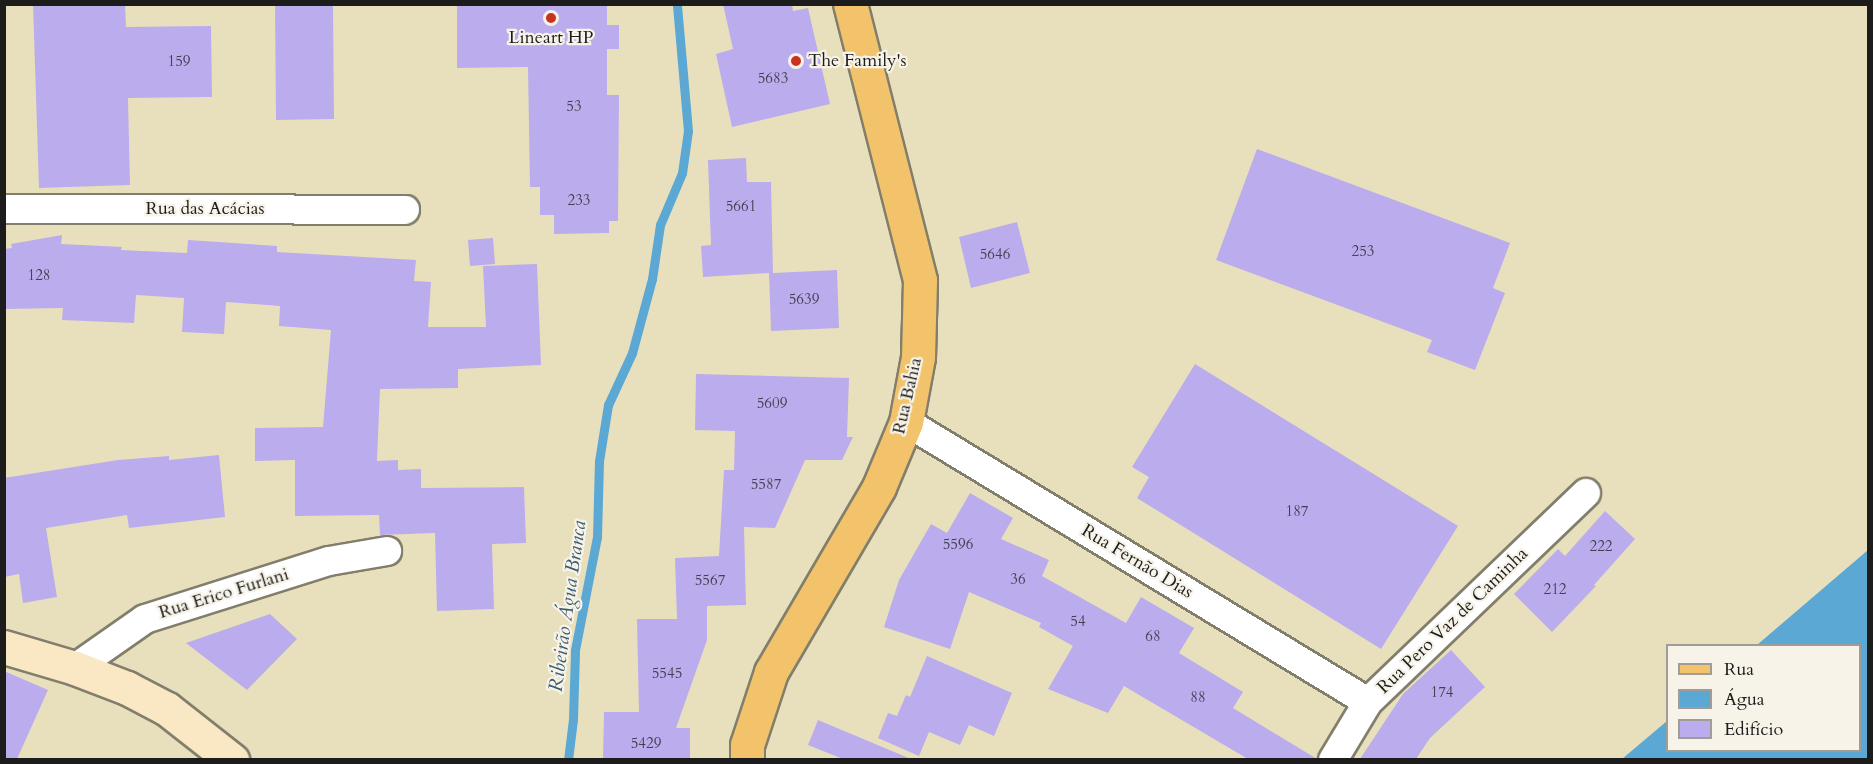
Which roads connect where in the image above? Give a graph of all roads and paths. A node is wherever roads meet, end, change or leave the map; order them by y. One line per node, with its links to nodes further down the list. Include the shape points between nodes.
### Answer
1 (850, 4): 4 (main road, Rua Bahia, via 920,280 918,357)
2 (4, 209): 3 (street, Rua das Acácias)
3 (405, 210)
4 (906, 422): 9 (street, Rua Fernão Dias); 11 (main road, Rua Bahia, via 879,487 771,672 747,745)
5 (1586, 493): 9 (street, Rua Pero Vaz de Caminha)
6 (387, 551): 8 (street, Rua Erico Furlani, via 329,561 145,619)
7 (4, 647): 8 (street)
8 (75, 668): 10 (street, via 167,709)
9 (1368, 702): 12 (street, Rua Pero Vaz de Caminha)
10 (232, 759)
11 (747, 759)
12 (1333, 759)

